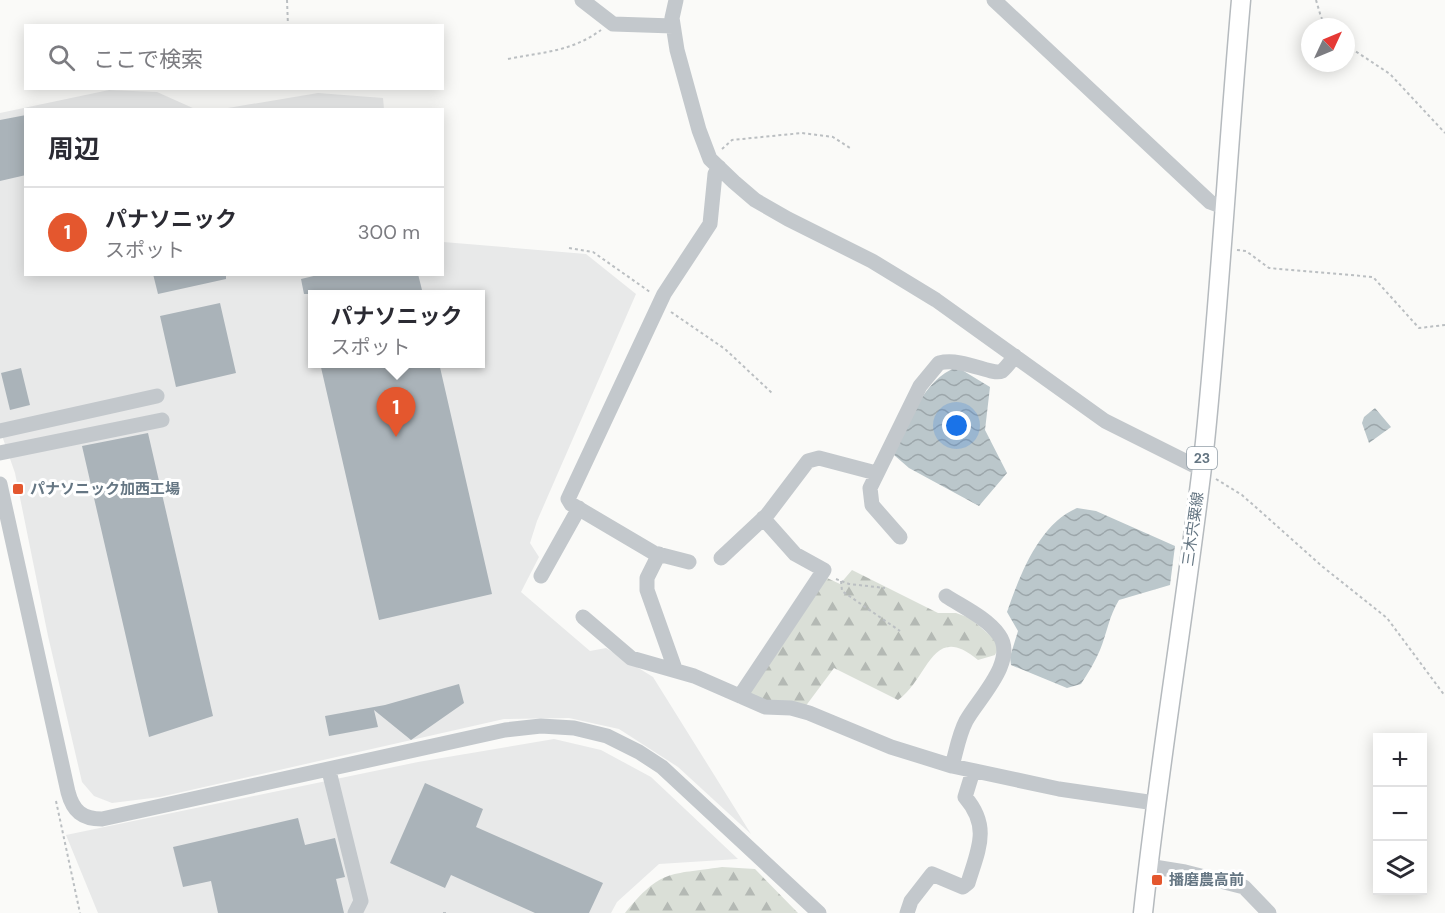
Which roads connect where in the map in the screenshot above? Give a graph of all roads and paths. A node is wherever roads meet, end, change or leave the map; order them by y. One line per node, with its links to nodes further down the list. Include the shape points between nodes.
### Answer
1 (287, 0): 9 (path)
2 (582, 0): 8 (street)
3 (676, 0): 10 (street)
4 (994, 0): 16 (street, via 1210,202)
5 (1241, 0): 16 (main road, 三木宍粟線 / 23)
6 (1316, 0): 7 (path)
7 (1323, 18)
8 (611, 23): 10 (street); 12 (path, via 584,43)
9 (288, 24)
10 (673, 26): 15 (street, via 681,70)
11 (1355, 51): 13 (path, via 1390,74)
12 (508, 59)
13 (1445, 133)
14 (850, 148): 15 (path, via 833,137 802,133 732,140)
15 (715, 163): 19 (street, via 710,224); 21 (street, via 755,200 872,261)
16 (1226, 208): 18 (main road, 三木宍粟線 / 23)
17 (569, 248): 19 (path, via 593,252)
18 (1222, 249): 20 (path, via 1246,251 1269,268 1373,277 1419,328); 27 (main road, 三木宍粟線 / 23)
19 (661, 300): 22 (path, via 670,311 725,349); 30 (street, via 568,493 568,499)
20 (1445, 325)
21 (1015, 356): 27 (street, via 1105,421); 28 (street, via 996,372 957,360 939,363 920,386)
22 (772, 393)
23 (157, 396): 25 (street)
24 (162, 420): 26 (street)
25 (0, 431)
26 (0, 453)
27 (1201, 469): 45 (path, via 1242,495 1388,618); 49 (main road, 三木宍粟線 / 23)
28 (876, 473): 31 (street, via 813,458 796,474); 32 (street, via 870,499)
29 (0, 484): 47 (street, via 68,792 77,812 102,819)
30 (579, 508): 33 (street); 37 (street)
31 (763, 519): 34 (street); 36 (street, via 795,554 824,570)
32 (900, 537)
33 (659, 554): 35 (street); 43 (street, via 647,578 647,590)
34 (721, 558)
35 (689, 562)
36 (822, 573): 38 (path); 44 (street)
37 (541, 576)
38 (841, 581): 39 (path); 42 (path, via 842,591)
39 (885, 588)
40 (946, 596): 46 (street, via 999,634 1004,651 985,698 966,721)
41 (583, 617): 43 (street, via 632,657)
42 (900, 631)
43 (673, 670): 44 (street)
44 (740, 696): 46 (street, via 765,707 809,713 891,747)
45 (1445, 696)
46 (952, 766): 48 (street)
47 (329, 771): 53 (street, via 361,901); 56 (street, via 505,730 574,728 607,736 662,767)
48 (973, 771): 49 (street); 57 (street, via 965,797 974,807 982,837 968,883 963,887 932,874 911,901)
49 (1155, 803): 51 (main road, 三木宍粟線 / 23)
50 (63, 834): 52 (path)
51 (1148, 866): 58 (main road, 三木宍粟線 / 23); 59 (street, via 1244,887)
52 (80, 913)
53 (355, 913)
54 (443, 913): 55 (path)
55 (448, 913)
56 (819, 913)
57 (907, 913)
58 (1143, 913)
59 (1269, 913)

